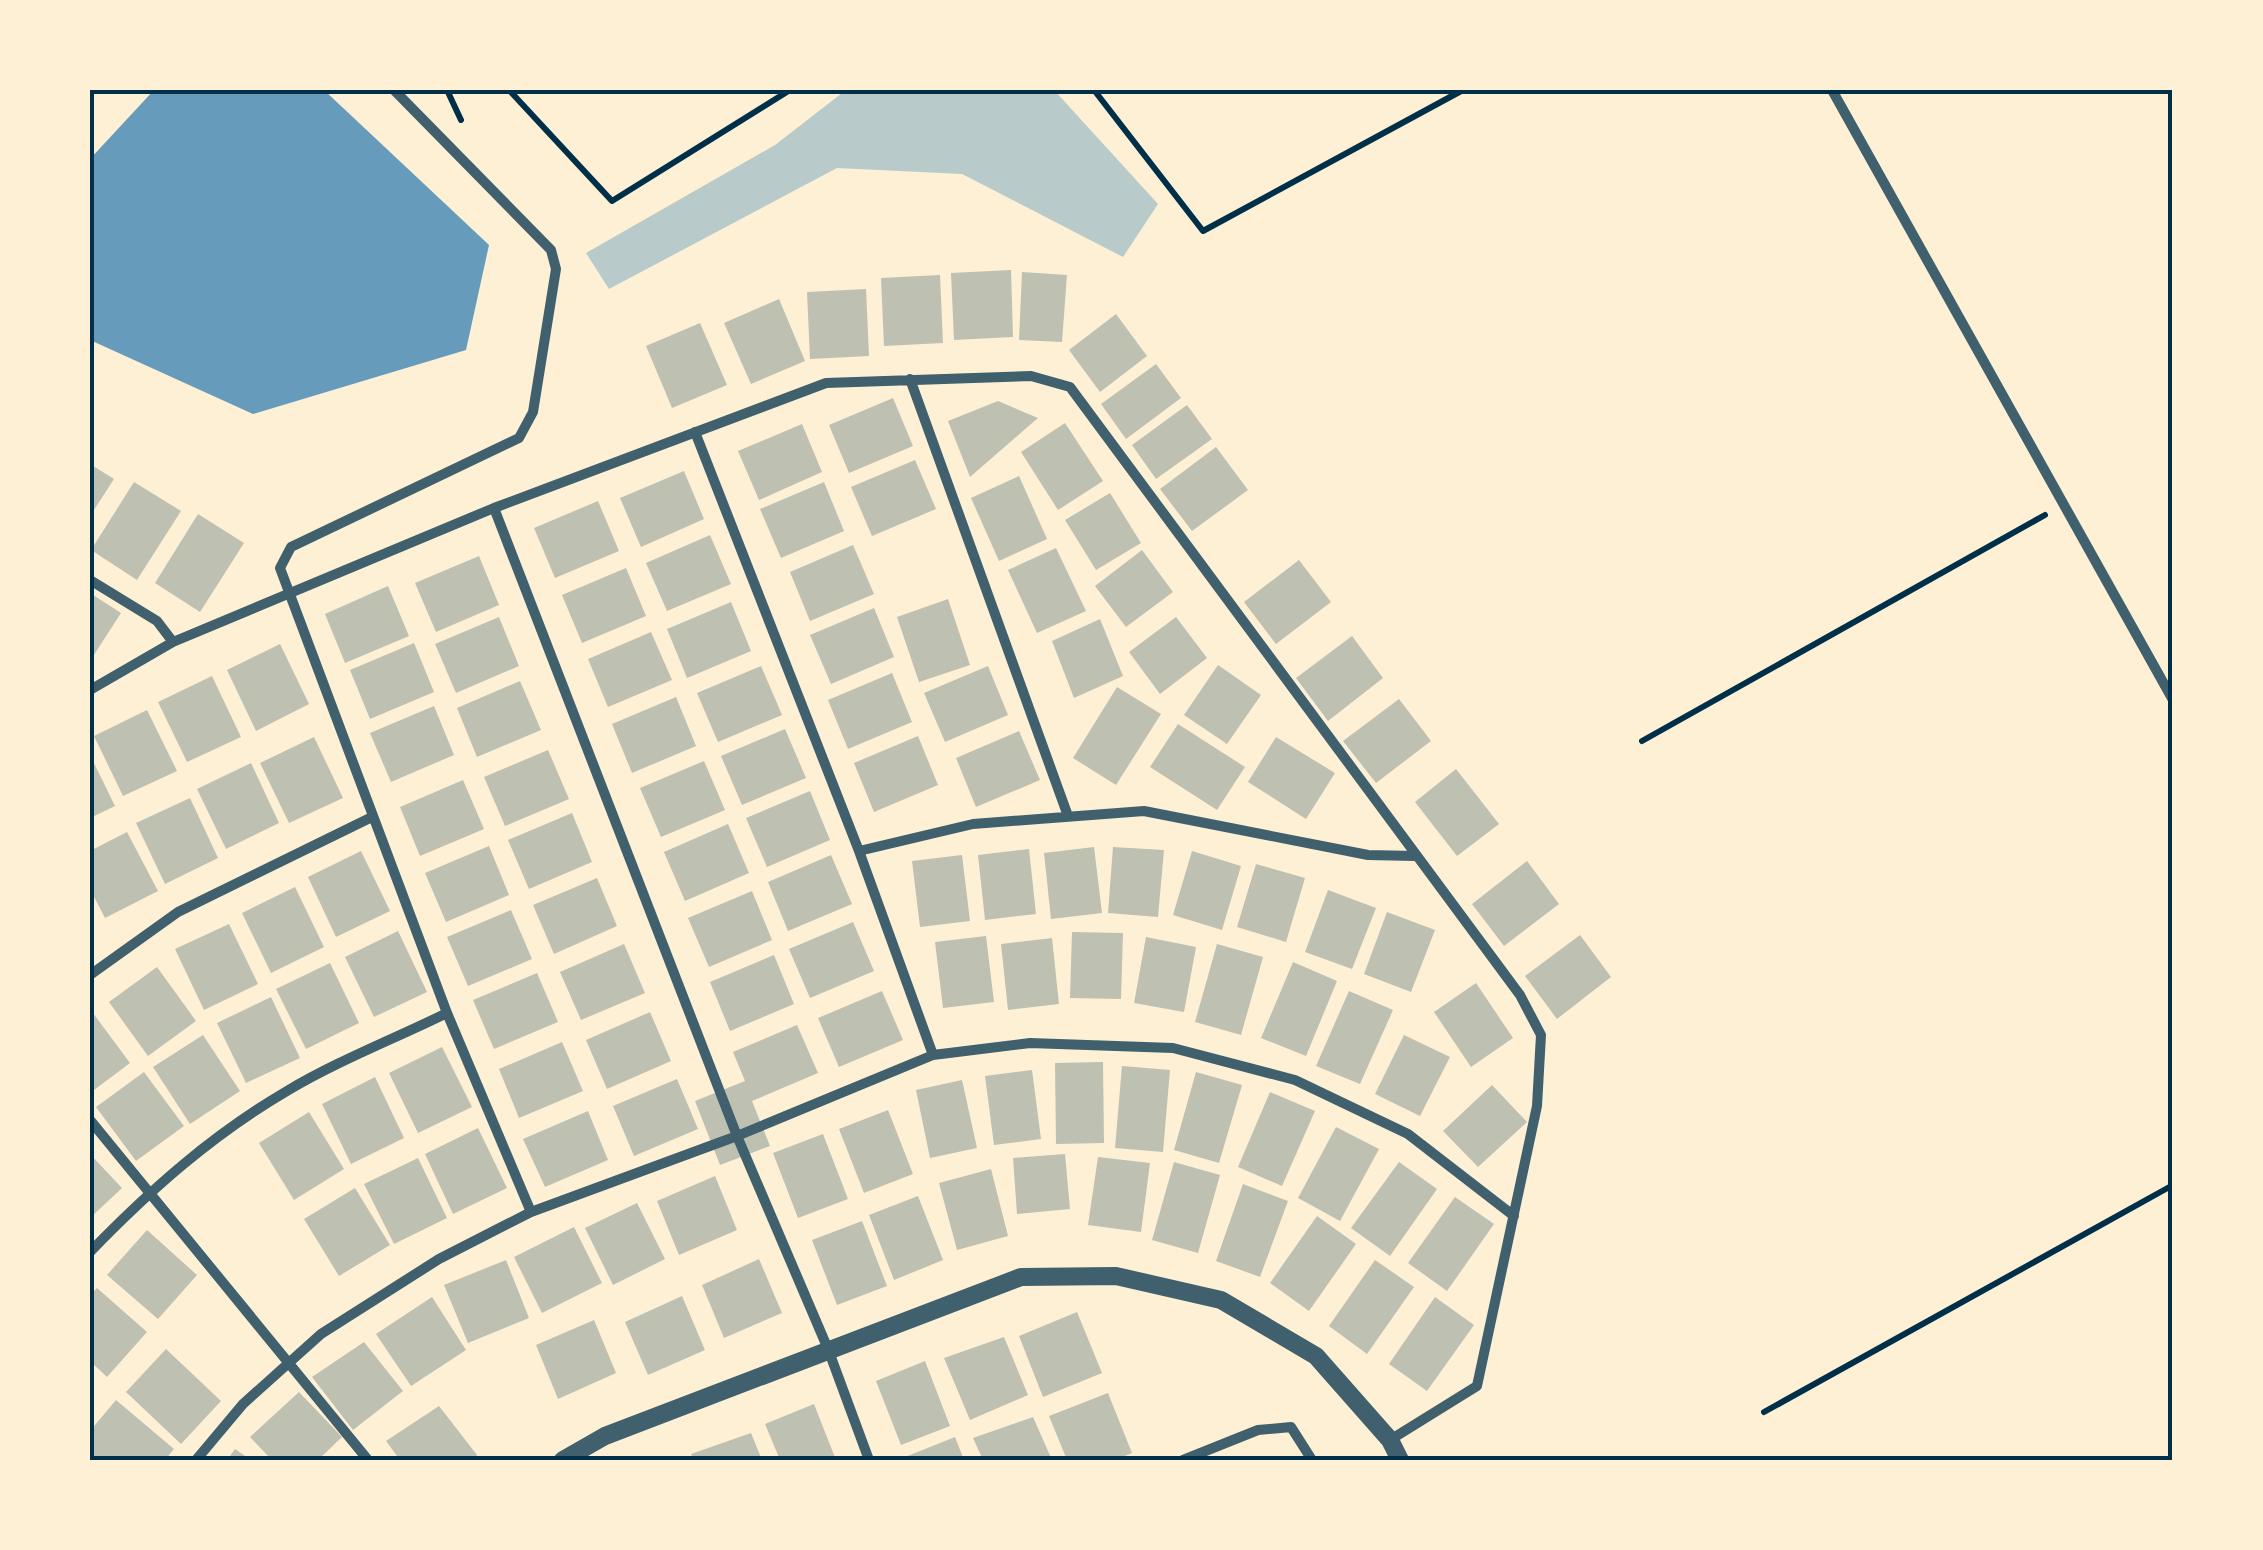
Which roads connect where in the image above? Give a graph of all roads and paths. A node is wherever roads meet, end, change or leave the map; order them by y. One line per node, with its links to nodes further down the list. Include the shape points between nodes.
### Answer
1 (394, 90): 12 (street, via 551,250 556,269 533,412 518,438 291,547 280,568)
2 (508, 90): 3 (path, via 612,201)
3 (790, 90)
4 (1094, 90): 5 (path, via 1203,232)
5 (1463, 90)
6 (1832, 90): 9 (street)
7 (910, 380): 8 (street, via 826,383); 17 (street); 20 (street, via 1031,376 1070,387)
8 (695, 432): 10 (street); 19 (street)
9 (2063, 504): 15 (street); 16 (path)
10 (494, 508): 12 (street); 25 (street)
11 (90, 580): 13 (street, via 158,621)
12 (289, 594): 13 (street); 18 (street)
13 (173, 642): 14 (street)
14 (90, 690)
15 (2173, 700)
16 (1642, 741)
17 (1068, 816): 19 (street, via 974,824); 20 (street, via 1144,811 1368,855)
18 (372, 817): 21 (street, via 178,912); 22 (street)
19 (859, 851): 23 (street)
20 (1414, 856): 29 (street, via 1520,995 1541,1035 1537,1106)
21 (90, 975)
22 (447, 1013): 27 (street, via 289,1090); 28 (street)
23 (933, 1055): 25 (street); 29 (street, via 1030,1043 1173,1048 1295,1080 1408,1134)
24 (90, 1120): 27 (street)
25 (737, 1136): 28 (street); 31 (street)
26 (2173, 1185): 33 (path)
27 (150, 1190): 30 (street); 32 (street)
28 (531, 1212): 32 (street, via 439,1259 321,1334)
29 (1514, 1216): 34 (street, via 1477,1386)
30 (90, 1252)
31 (828, 1349): 34 (street, via 1021,1277 1116,1276 1221,1300 1316,1356); 37 (street, via 605,1436); 38 (street)
32 (289, 1363): 35 (street); 36 (street)
33 (1764, 1412)
34 (1390, 1440): 41 (street)
35 (196, 1460)
36 (368, 1460)
37 (564, 1460)
38 (868, 1460)
39 (1183, 1460): 40 (street, via 1258,1430 1292,1427)
40 (1312, 1460)
41 (1400, 1460)

